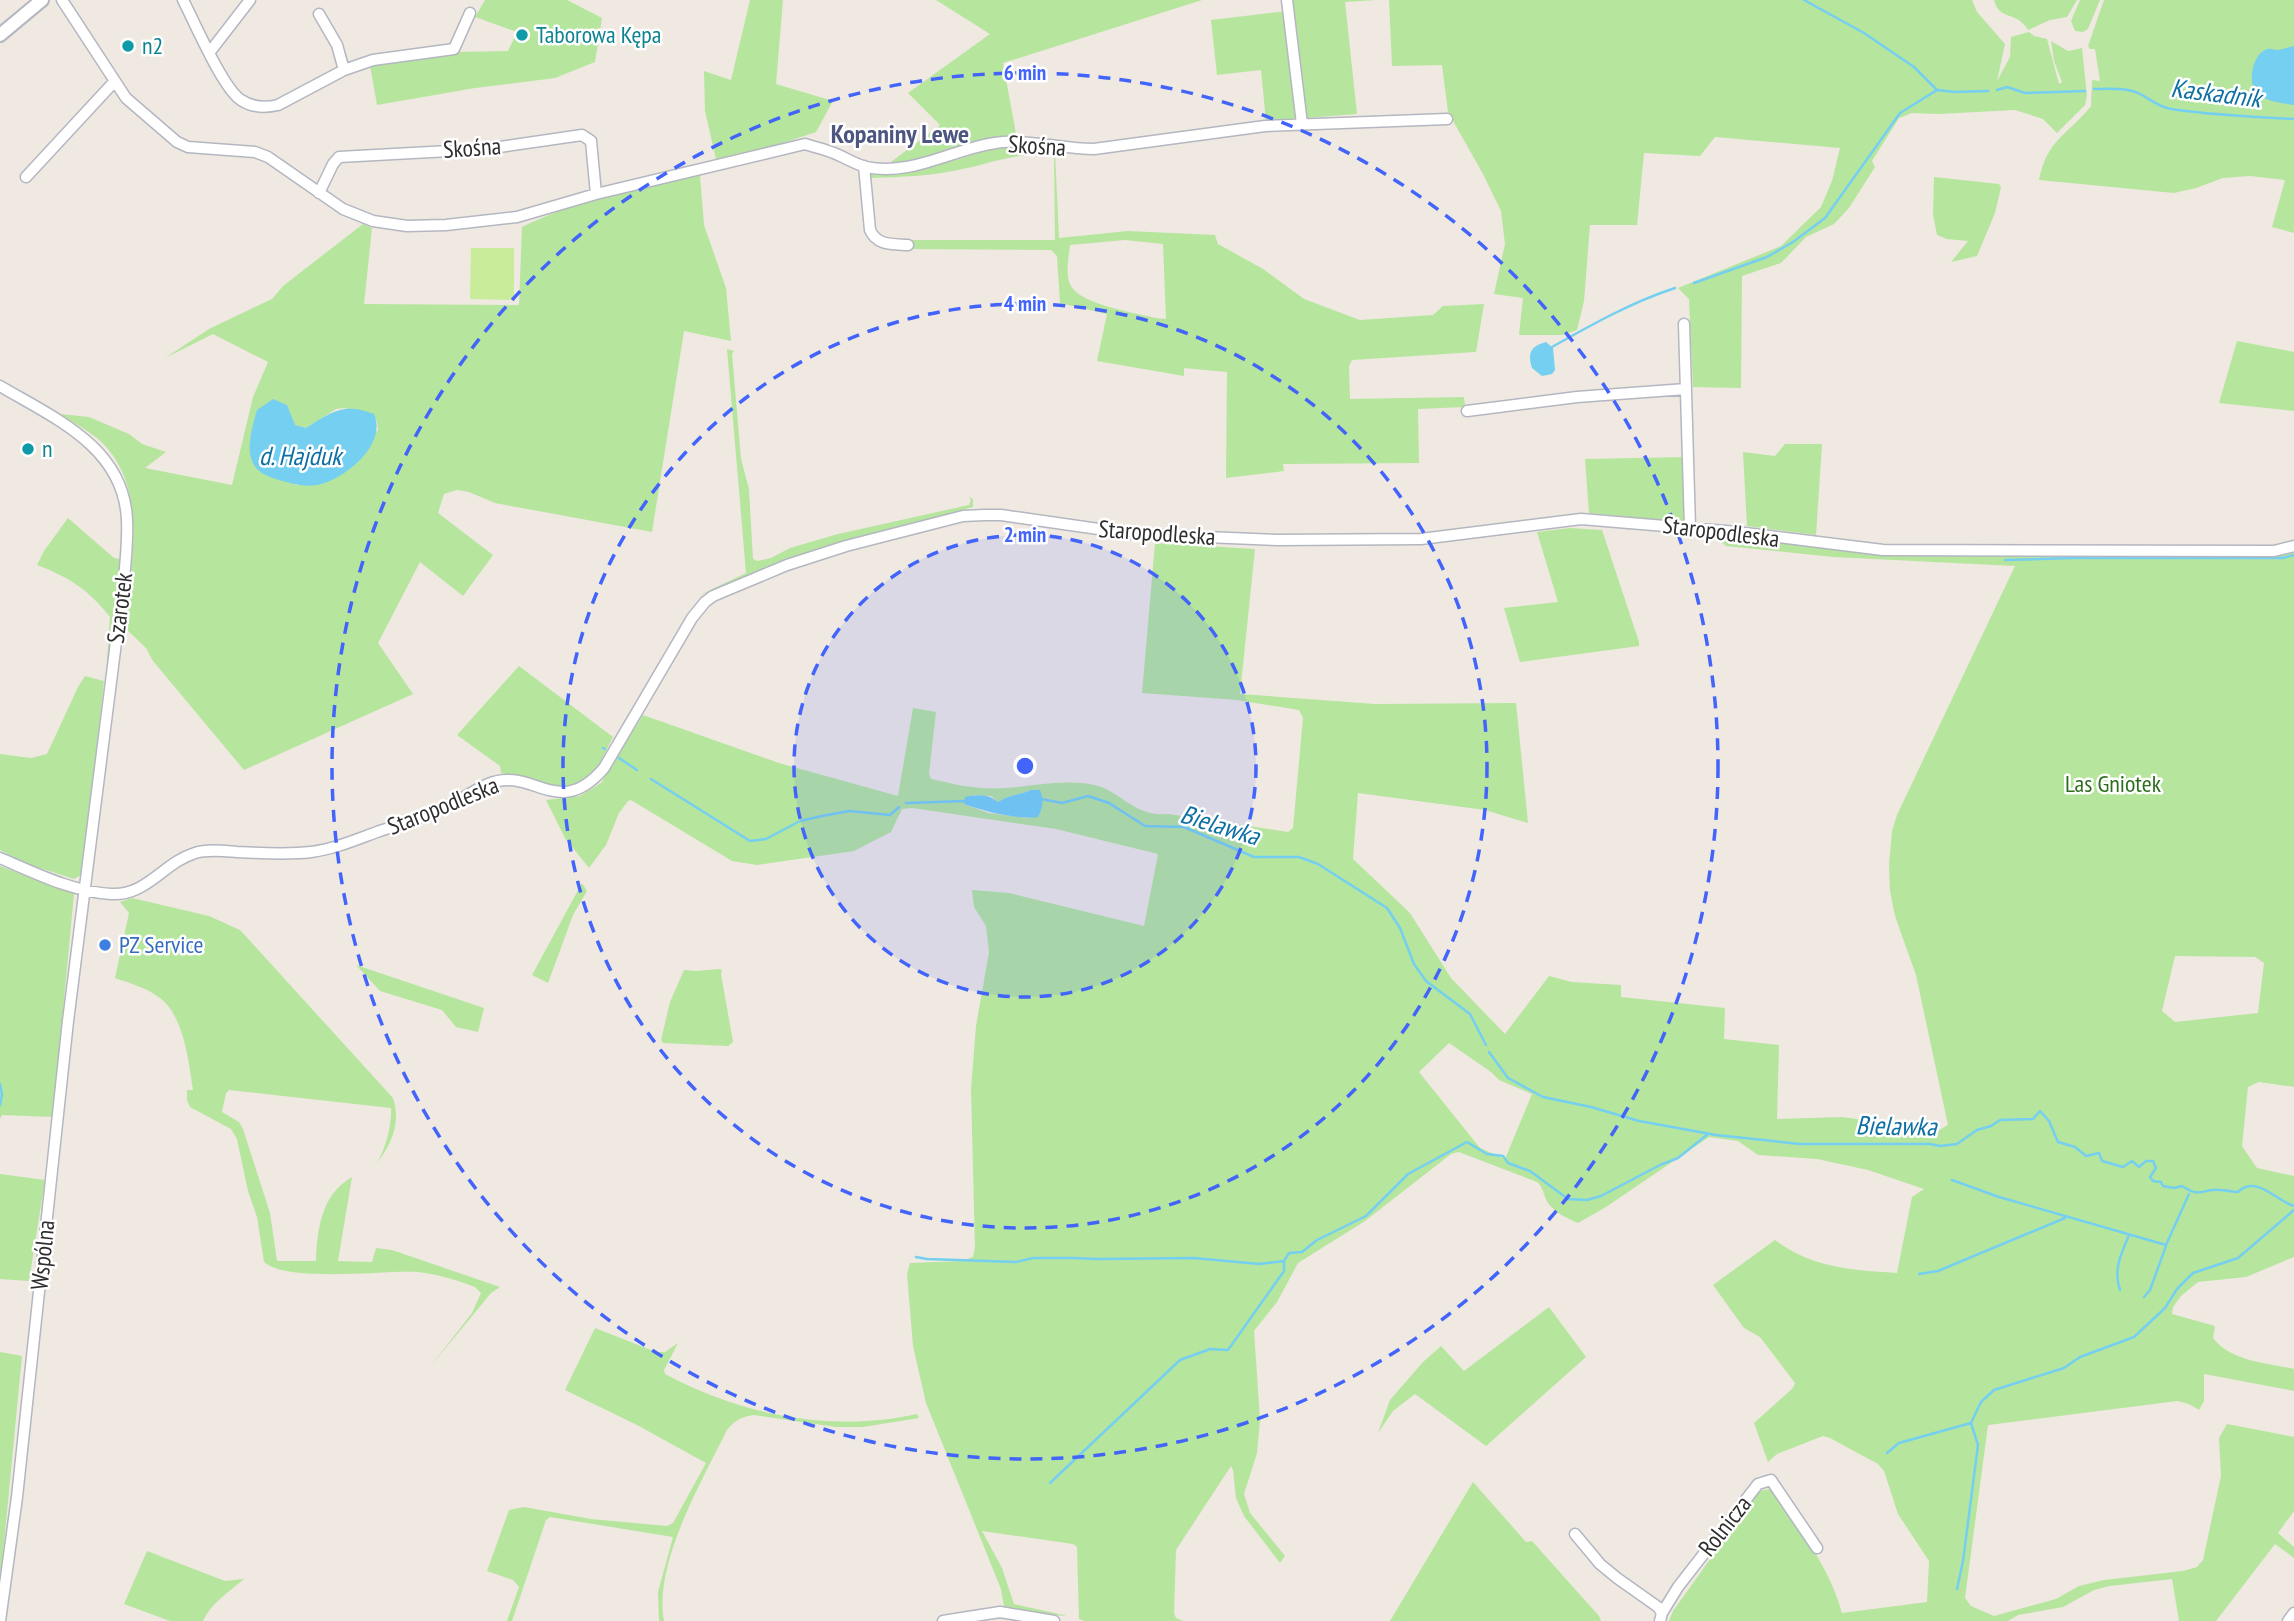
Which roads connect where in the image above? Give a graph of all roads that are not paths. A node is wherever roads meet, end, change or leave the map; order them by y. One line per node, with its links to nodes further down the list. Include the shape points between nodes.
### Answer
1 (42, 0): 8 (street)
2 (62, 0): 11 (street, Skośna)
3 (183, 0): 9 (street)
4 (250, 0): 9 (street)
5 (1287, 0): 13 (street)
6 (470, 13): 10 (street, via 454,49 373,60)
7 (319, 14): 10 (street)
8 (0, 35)
9 (209, 53): 10 (street, via 238,99 250,105 278,105)
10 (344, 70)
11 (114, 82): 15 (street); 16 (street, Skośna, via 177,142 188,147 255,152 280,163)
12 (1447, 119): 13 (street, Skośna)
13 (1302, 124): 14 (street, Skośna, via 1265,125 1106,148 1000,143 898,168)
14 (864, 166): 17 (street, Skośna, via 805,144); 18 (street, via 872,236 879,242)
15 (26, 177)
16 (319, 193): 17 (street, Skośna, via 373,221 407,226 517,217); 17 (street, Skośna, via 339,157 486,149 582,135 592,141)
17 (596, 194)
18 (908, 245)
19 (1684, 324): 21 (street)
20 (0, 386): 26 (street, Szarotek, via 70,427 99,451 121,489 127,518 124,579)
21 (1686, 389): 22 (street); 23 (street)
22 (1467, 411)
23 (1690, 527): 24 (street, Staropodleska, via 1883,550 2274,551); 26 (street, Staropodleska, via 1581,519 1421,539 1278,540 1133,534 1000,515 962,516 846,545 713,596 692,618 604,768 583,788 554,793 499,780 445,807 327,849 283,853 206,850 180,859 135,891)
24 (2294, 546)
25 (0, 858): 26 (street, Staropodleska)
26 (85, 890): 31 (street, Wspólna)
27 (1576, 1534): 30 (street, Rolnicza, via 1600,1564 1658,1607)
28 (1818, 1548): 30 (street, Rolnicza, via 1771,1480 1765,1480 1674,1593)
29 (2294, 1613): 34 (street)
30 (1661, 1617)
31 (0, 1621)
32 (943, 1621): 33 (street, via 1000,1612)
33 (1054, 1621)
34 (2288, 1621)

